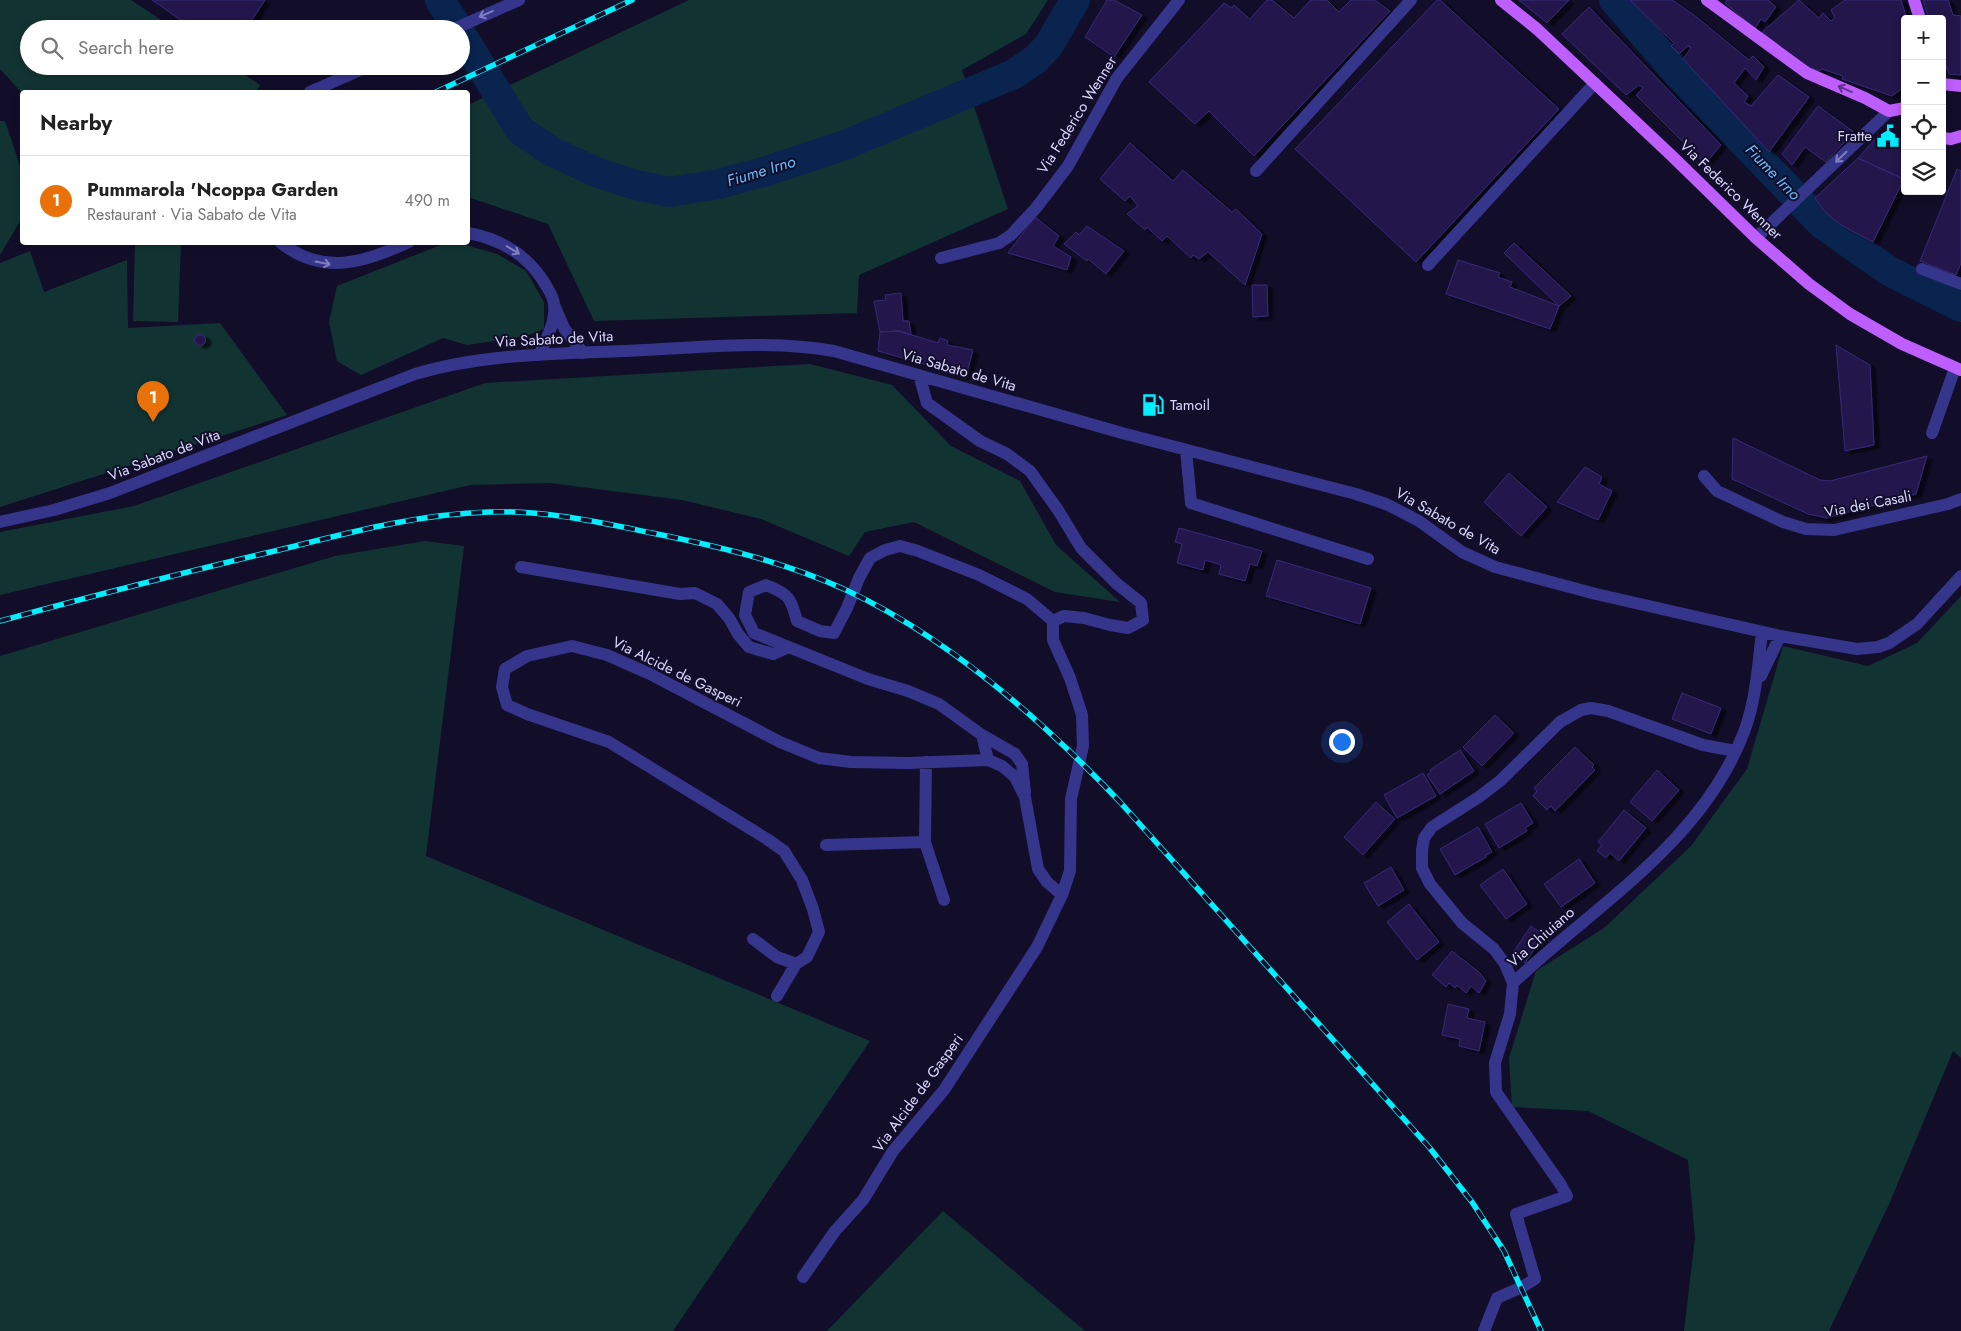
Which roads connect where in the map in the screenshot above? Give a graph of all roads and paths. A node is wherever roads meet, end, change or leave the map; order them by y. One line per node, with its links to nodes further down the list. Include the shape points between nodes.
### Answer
1 (519, 0): 8 (street, one-way to 8)
2 (1179, 0): 23 (street, Via Federico Wenner, via 1117,78 1068,166 1036,208 999,243)
3 (1411, 0): 18 (street)
4 (1501, 0): 10 (main road, Via Federico Wenner)
5 (1707, 0): 15 (main road, one-way to 5, via 1807,72)
6 (1914, 0): 7 (main road)
7 (1919, 15)
8 (470, 22)
9 (349, 75): 13 (street)
10 (1594, 83): 20 (main road, Via Federico Wenner); 24 (street)
11 (1946, 84): 12 (main road)
12 (1961, 86)
13 (315, 90)
14 (1901, 109): 15 (main road)
15 (1888, 111): 20 (street, one-way to 20)
16 (1961, 136): 17 (main road)
17 (1946, 138)
18 (1256, 171)
19 (470, 233): 27 (street, one-way to 27, via 495,241 529,262)
20 (1756, 238): 30 (main road, Via Federico Wenner, via 1796,274 1850,314 1902,344)
21 (284, 245): 22 (street, one-way to 22, via 296,255 331,265 349,264)
22 (402, 245)
23 (941, 258)
24 (1428, 266)
25 (1922, 269): 26 (street)
26 (1961, 283)
27 (554, 305): 28 (street, via 564,328); 29 (street, via 551,331)
28 (583, 353): 29 (street, Via Sabato de Vita); 31 (street, Via Sabato de Vita, via 800,347 834,351)
29 (539, 355): 36 (street, Via Sabato de Vita, via 444,365 110,493)
30 (1958, 369): 32 (street)
31 (919, 375): 33 (street, Via Sabato de Vita); 40 (street, via 928,403 980,441 1007,454 1030,471 1082,548 1141,603 1143,620 1128,628 1064,616)
32 (1932, 433)
33 (1186, 450): 37 (street, via 1191,503); 41 (street, Via Sabato de Vita, via 1386,504 1419,521 1462,552 1495,567)
34 (1704, 476): 35 (street, Via dei Casali, via 1716,491 1806,529 1834,530)
35 (1961, 499)
36 (0, 522)
37 (1368, 559)
38 (521, 567): 43 (street, via 680,594 695,593 717,604 749,646 773,654)
39 (1961, 576): 42 (street, Via Sabato de Vita, via 1917,624 1878,648 1857,649)
40 (1053, 621): 43 (street, via 1027,599 987,579 900,546 870,558 834,632 820,631 797,622 793,604 783,592 766,586 749,592 745,615 754,633); 52 (street, Via Alcide de Gasperi, via 1053,640 1082,715 1083,746 1071,799 1070,871)
41 (1762, 632): 42 (street, Via Sabato de Vita); 44 (street, Via Chiuiano)
42 (1780, 636): 44 (street, Via Chiuiano)
43 (789, 647): 45 (street, via 939,704)
44 (1755, 689): 46 (street, Via Chiuiano, via 1744,732)
45 (982, 735): 47 (street); 49 (street, via 1014,754 1022,764)
46 (1735, 751): 56 (street, Via Chiuiano, via 1708,801 1640,874 1545,952); 56 (street, via 1703,745 1608,711 1581,710 1560,722 1500,781 1432,826 1424,838 1422,850 1422,868 1430,884 1462,923 1494,949)
47 (988, 760): 48 (street, Via Alcide de Gasperi); 49 (street, via 1002,766)
48 (926, 762): 50 (street); 55 (street, Via Alcide de Gasperi, via 851,762 819,758 780,742 607,655 572,646 527,656 505,668 502,687 507,704 526,714 609,742 784,851 802,880 819,932 807,957)
49 (1026, 796): 52 (street, via 1038,869)
50 (925, 842): 51 (street); 53 (street)
51 (826, 845)
52 (1062, 895): 58 (street, Via Alcide de Gasperi, via 1037,947 944,1090 894,1151 863,1200 835,1231)
53 (944, 900)
54 (753, 939): 55 (street, via 776,957)
55 (796, 964): 57 (street)
56 (1513, 983): 59 (street, Via Chiuiano, via 1510,1014 1496,1063 1496,1092 1567,1196 1516,1214 1534,1279 1497,1298)
57 (777, 996)
58 (803, 1277)
59 (1484, 1331)

